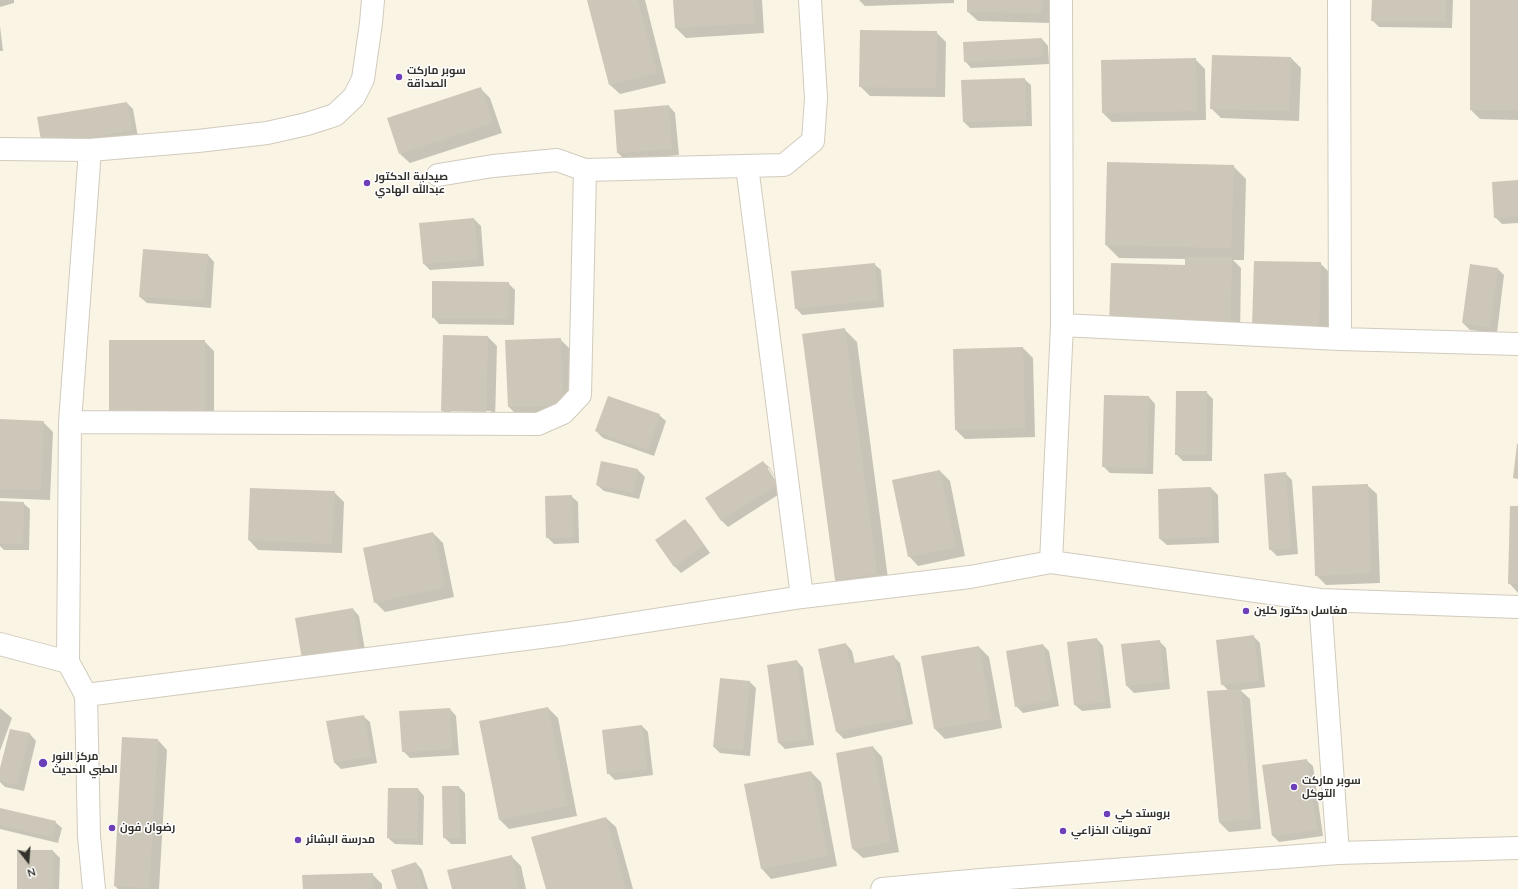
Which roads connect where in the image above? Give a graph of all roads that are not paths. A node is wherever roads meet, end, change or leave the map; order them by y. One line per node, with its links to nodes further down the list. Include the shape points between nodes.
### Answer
1 (373, 0): 6 (street, via 363,79 354,97 335,115 267,133)
2 (810, 0): 7 (street, via 816,98 813,141 784,165)
3 (1061, 0): 10 (street)
4 (1339, 0): 11 (street)
5 (0, 149): 6 (street)
6 (90, 150): 13 (street)
7 (747, 166): 8 (street); 15 (street)
8 (584, 170): 9 (street, via 557,160 493,166); 13 (street, via 580,395 562,413 538,424)
9 (438, 175)
10 (1062, 325): 11 (street); 14 (street)
11 (1340, 339): 12 (street)
12 (1518, 344)
13 (70, 422): 19 (street)
14 (1051, 562): 15 (street, via 970,577); 16 (street)
15 (802, 597): 20 (street, via 564,634)
16 (1320, 600): 17 (street); 22 (street)
17 (1518, 607)
18 (0, 644): 19 (street)
19 (68, 662): 20 (street)
20 (86, 695): 24 (street, via 89,836)
21 (1518, 848): 22 (street)
22 (1338, 853): 23 (street)
23 (982, 884): 25 (street)
24 (94, 889)
25 (882, 889)

